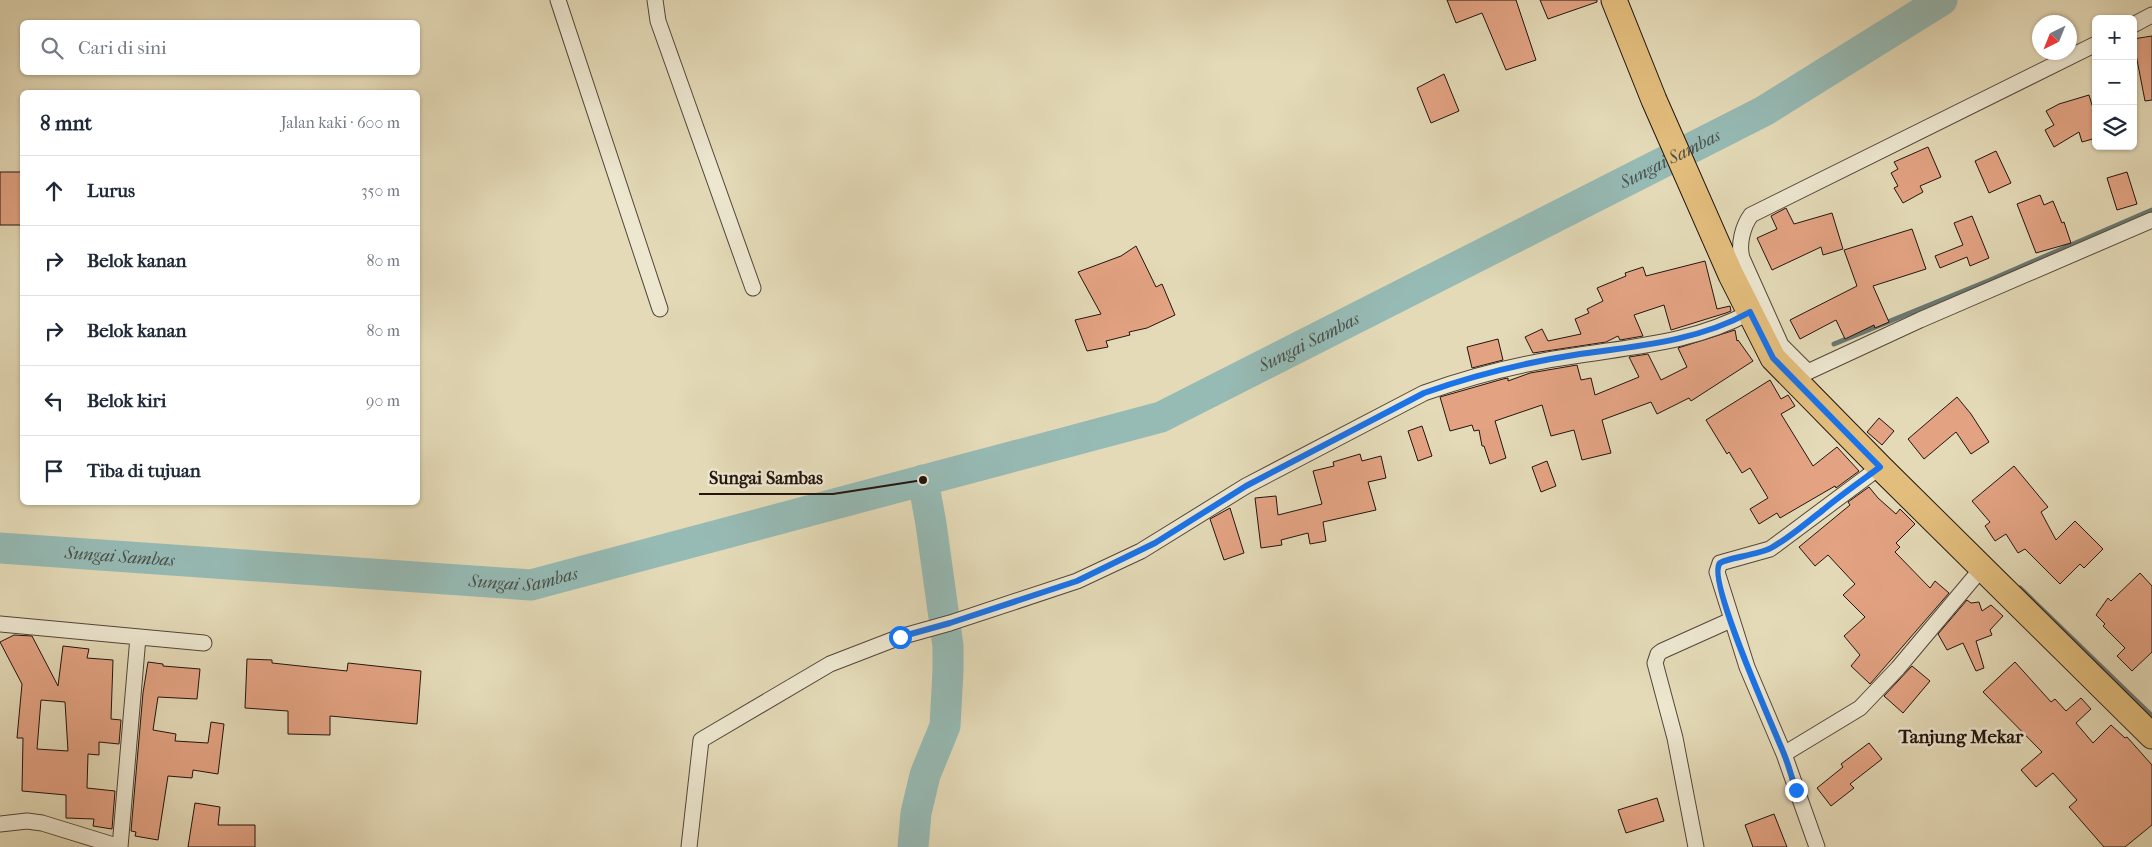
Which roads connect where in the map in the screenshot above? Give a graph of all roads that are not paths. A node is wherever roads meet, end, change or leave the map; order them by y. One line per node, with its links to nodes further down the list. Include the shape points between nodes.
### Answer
1 (558, 0): 9 (street)
2 (655, 0): 8 (street, via 658,21)
3 (1614, 0): 10 (main road, via 1654,100)
4 (2152, 15): 5 (street)
5 (2137, 23)
6 (2092, 46): 11 (street, via 1751,215 1744,227 1740,249 1742,258 1781,345)
7 (2152, 220): 11 (street)
8 (753, 288)
9 (660, 309)
10 (1750, 312): 11 (main road, via 1773,358); 22 (street, via 1728,324 1647,346 1516,367 1424,393 1246,486 1141,551 1077,581 900,637 830,664 700,740)
11 (1800, 375): 12 (main road)
12 (1880, 467): 13 (main road); 14 (street, via 1770,549 1720,563 1717,572)
13 (1982, 568): 18 (main road); 19 (street, via 1886,683 1860,708)
14 (1731, 620): 19 (street); 23 (street, via 1662,651 1655,663 1675,738)
15 (0, 624): 16 (street)
16 (138, 637): 17 (street); 21 (street)
17 (204, 642)
18 (2152, 736)
19 (1784, 754): 24 (street)
20 (0, 824): 21 (street, via 42,823)
21 (115, 847)
22 (689, 847)
23 (1696, 847)
24 (1817, 847)

